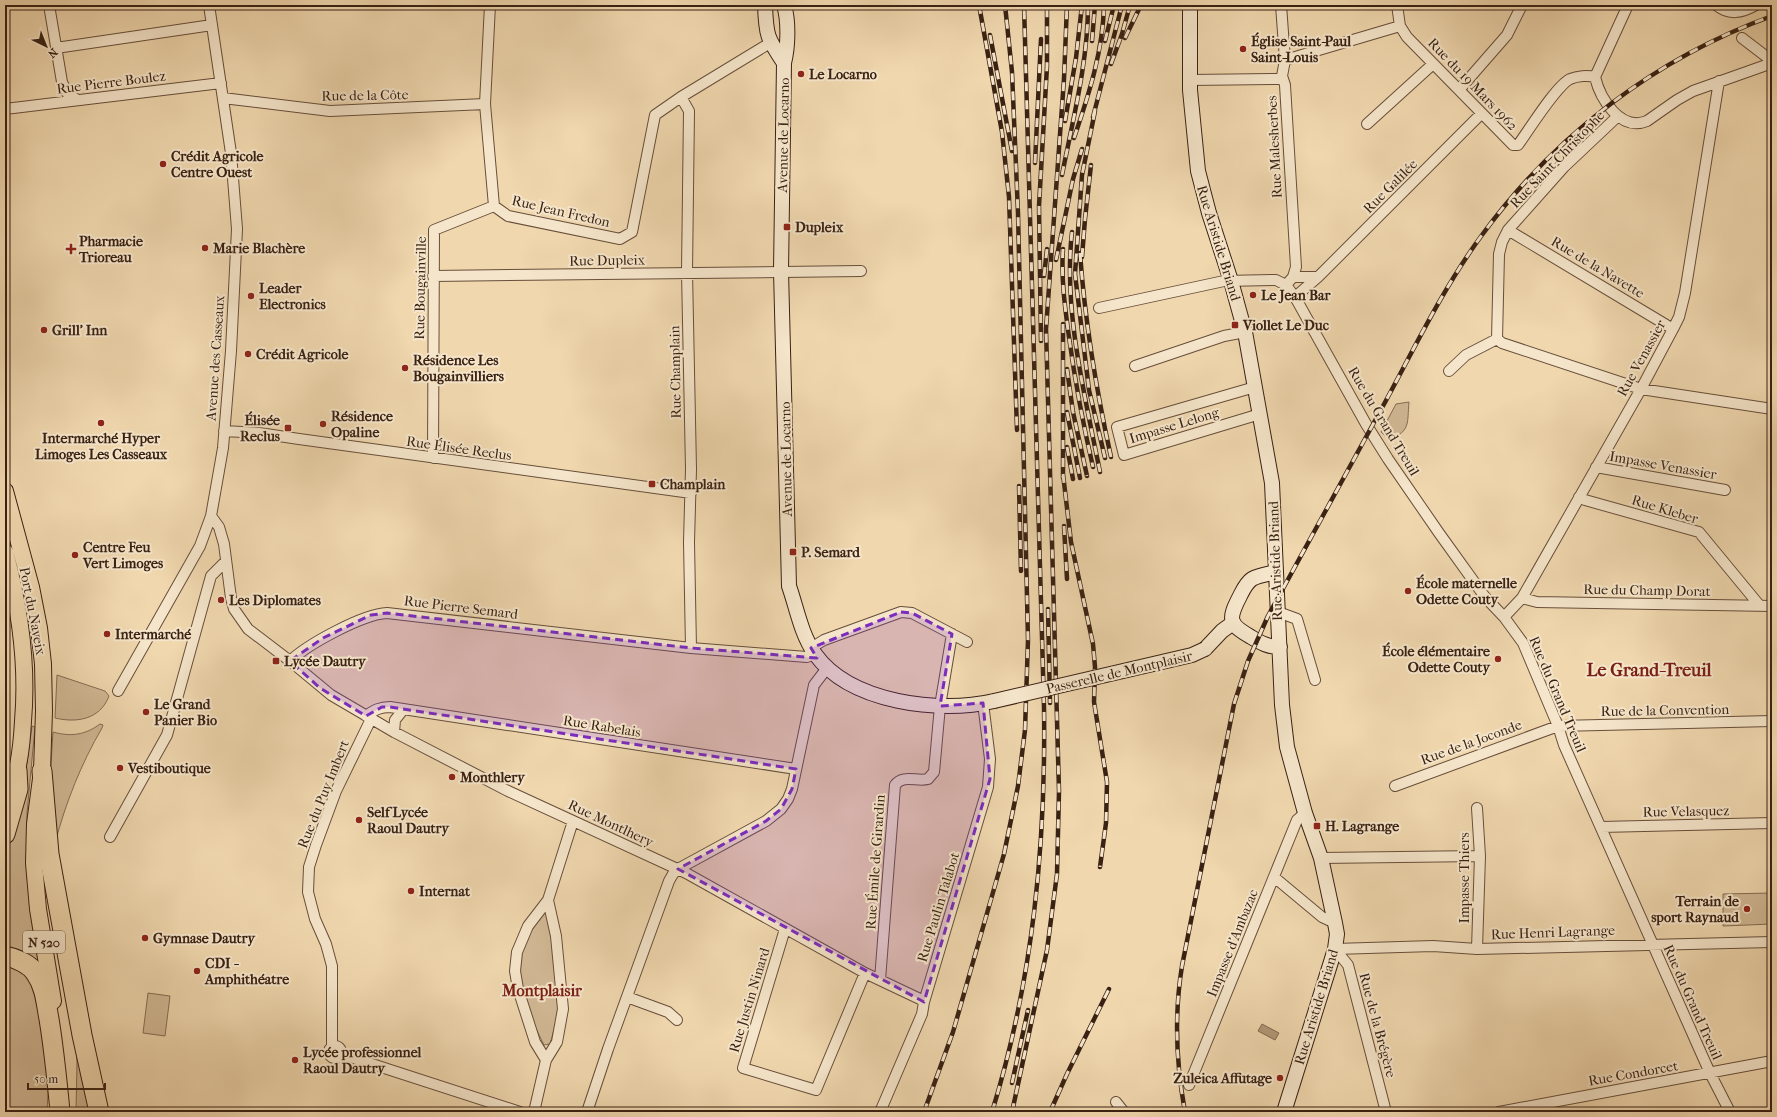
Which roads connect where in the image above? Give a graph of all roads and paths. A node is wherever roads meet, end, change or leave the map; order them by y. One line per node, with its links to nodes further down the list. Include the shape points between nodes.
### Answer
1 (49, 5): 18 (street)
2 (209, 5): 13 (street, Avenue des Casseaux)
3 (490, 5): 32 (street, Rue Jean Fredon)
4 (765, 5): 17 (street, via 766,32)
5 (784, 5): 16 (street, Avenue de Locarno, via 787,13)
6 (1190, 5): 25 (street, Rue Aristide Briand)
7 (1282, 5): 19 (street, Rue Malesherbes)
8 (1397, 5): 14 (street, Rue du 19 Mars 1962)
9 (1522, 5): 28 (street, via 1507,35)
10 (1628, 5): 24 (street)
11 (1716, 5): 12 (street, via 1724,11 1736,13)
12 (1756, 5)
13 (212, 24): 18 (street); 27 (street, Avenue des Casseaux)
14 (1400, 26): 19 (street); 22 (street, Rue du 19 Mars 1962)
15 (1742, 38): 20 (street)
16 (786, 39): 17 (street); 21 (street, Avenue de Locarno, via 788,45)
17 (770, 42): 21 (street); 29 (street)
18 (56, 48): 31 (street, via 62,82 67,93)
19 (1285, 60): 23 (street, Rue Malesherbes)
20 (1772, 62): 26 (street)
21 (784, 63): 39 (street, Avenue de Locarno)
22 (1433, 64): 28 (street, Rue du 19 Mars 1962); 36 (street)
23 (1282, 76): 25 (street, via 1278,79); 43 (street, Rue Malesherbes, via 1285,85 1296,267)
24 (1594, 77): 34 (street, Rue du 19 Mars 1962, via 1570,79 1558,90 1518,145 1513,145); 35 (street, via 1601,94)
25 (1190, 80): 45 (street, Rue Aristide Briand, via 1198,171)
26 (1719, 81): 35 (street, via 1684,96 1642,123 1630,122); 49 (street, Rue Venassier, via 1685,293)
27 (220, 82): 30 (street, Avenue des Casseaux); 31 (street, Rue Pierre Boulez)
28 (1459, 90): 34 (street, Rue du 19 Mars 1962)
29 (681, 97): 37 (street, Rue Jean Fredon, via 655,115 632,232 620,239 508,216); 41 (street, Rue Champlain, via 689,111)
30 (223, 98): 32 (street, Rue de la Côte, via 330,111); 58 (street, Avenue des Casseaux, via 231,154 237,229)
31 (76, 99): 33 (street, Rue Pierre Boulez)
32 (484, 104): 37 (street, Rue Jean Fredon)
33 (5, 110)
34 (1481, 114): 44 (street, Rue Galilée)
35 (1618, 116): 38 (street, Rue Saint-Christophe, via 1564,167)
36 (1367, 124)
37 (494, 206): 42 (street, Rue Bougainville, via 434,230)
38 (1508, 230): 49 (street, Rue de la Navette); 51 (street, Rue Saint-Christophe, via 1499,254)
39 (781, 271): 40 (street, Rue Dupleix); 41 (street, Rue Dupleix); 79 (street, Avenue de Locarno, via 789,586 804,634)
40 (861, 271)
41 (687, 272): 42 (street, Rue Dupleix); 63 (street, Rue Champlain)
42 (433, 276): 59 (street, Rue Bougainville)
43 (1293, 277): 44 (street); 46 (street)
44 (1318, 277): 47 (street, Rue Galilée)
45 (1231, 281): 46 (street, via 1276,280); 48 (street); 50 (street, Rue Aristide Briand)
46 (1286, 285): 47 (street, Rue du Grand Treuil)
47 (1295, 297): 73 (street, Rue du Grand Treuil, via 1376,441 1485,597)
48 (1099, 308)
49 (1673, 329): 55 (street, Rue Venassier)
50 (1245, 332): 52 (street, via 1224,336); 54 (street, Rue Aristide Briand)
51 (1497, 339): 53 (street, via 1466,355); 55 (street, via 1502,343)
52 (1135, 366)
53 (1449, 371)
54 (1255, 387): 57 (street, Rue Aristide Briand); 57 (street, Impasse Lelong, via 1117,427 1124,455)
55 (1641, 389): 56 (street); 60 (street, Rue Venassier)
56 (1772, 409)
57 (1260, 414): 68 (street, Rue Aristide Briand, via 1272,482)
58 (224, 431): 59 (street, Rue Élisée Reclus, via 267,434); 65 (street, Avenue des Casseaux)
59 (433, 458): 63 (street, Rue Élisée Reclus)
60 (1596, 468): 62 (street, Impasse Venassier); 64 (street, Rue Venassier)
61 (5, 490): 93 (main road, Port du Naveix / N 520, via 31,587 39,628 44,711)
62 (1725, 490)
63 (691, 493): 78 (street, Rue Champlain)
64 (1579, 497): 69 (street, Rue Venassier); 70 (street, Rue Kleber, via 1699,532)
65 (211, 516): 67 (street, via 219,527); 83 (street, Avenue des Casseaux, via 200,546)
66 (5, 552): 92 (main road, Port du Naveix, via 21,626 25,678)
67 (226, 562): 80 (street, via 234,609 248,629); 102 (street, via 211,576 167,735)
68 (1276, 572): 72 (street, Rue Aristide Briand); 74 (street, via 1252,579 1246,585 1232,611)
69 (1522, 598): 70 (street, Rue du Champ Dorat, via 1537,602); 73 (street, Rue Venassier)
70 (1760, 606): 71 (street, Rue du Champ Dorat)
71 (1772, 606)
72 (1278, 612): 77 (street, Rue Aristide Briand); 82 (street, via 1297,619)
73 (1504, 617): 89 (street, Rue du Grand Treuil, via 1523,643)
74 (1233, 623): 77 (street, via 1239,630 1270,647); 84 (street, Passerelle de Montplaisir, bridge, via 1205,649 1192,655)
75 (952, 634): 76 (street); 79 (street, via 912,613 902,612 824,640); 85 (street, Rue Émile de Girardin)
76 (967, 642)
77 (1280, 646): 97 (street, Rue Aristide Briand, via 1282,705 1287,747)
78 (691, 648): 79 (street, Rue Pierre Semard, via 807,657); 80 (street, Rue Pierre Semard, via 387,613 371,615 323,638)
79 (813, 651): 81 (street, Avenue de Locarno)
80 (290, 661): 87 (street, Rue Montlhery, via 326,692)
81 (826, 668): 85 (street, Avenue de Locarno, via 845,682 863,690 917,704); 91 (street, via 814,685)
82 (1315, 680)
83 (118, 691)
84 (989, 702): 85 (street, Avenue de Locarno); 118 (street, Rue Paulin Talabot, via 988,787)
85 (940, 706): 116 (street, Rue Émile de Girardin, via 932,776 924,780 905,778 898,780 895,785)
86 (403, 710): 87 (street, Rue Rabelais, via 390,706 382,707 373,710); 90 (street, via 395,720); 91 (street, Rue Rabelais)
87 (369, 717): 90 (street, Rue Montlhery); 127 (street, Rue du Puy Imbert, via 336,791 309,867 308,892 332,966 332,1047 338,1047 341,1054)
88 (1772, 722): 89 (street, Rue de la Convention)
89 (1558, 726): 94 (street, Rue de la Joconde); 100 (street, Rue du Grand Treuil)
90 (394, 732): 98 (street, Rue Montlhery, via 508,791)
91 (796, 769): 105 (street, via 792,789 781,809 766,821)
92 (17, 770): 95 (main road, Port du Naveix); 101 (highway, via 18,789)
93 (42, 771): 125 (main road, N 520, via 35,824 34,863 38,909 58,1029); 126 (highway, via 49,854 82,1035)
94 (1395, 786)
95 (5, 807)
96 (1477, 808): 103 (street, Impasse Thiers)
97 (1305, 813): 104 (street, Rue Aristide Briand); 106 (street, Impasse d'Ambazac, via 1298,820)
98 (573, 821): 105 (street, Rue Montlhery); 107 (street)
99 (1772, 823): 100 (street, Rue Velasquez)
100 (1601, 827): 111 (street, Rue du Grand Treuil)
101 (5, 834)
102 (110, 837)
103 (1480, 856): 104 (street); 113 (street, Impasse Thiers)
104 (1321, 858): 108 (street, Rue Aristide Briand)
105 (678, 869): 109 (street, Rue Montlhery); 117 (street, via 669,881)
106 (1274, 877): 108 (street, via 1322,916); 123 (street, Impasse d'Ambazac)
107 (548, 900): 120 (street, via 556,936 563,1010 557,1042); 120 (street, via 528,926 517,952 515,971 534,1042)
108 (1335, 923): 112 (street, Rue Aristide Briand)
109 (785, 929): 115 (street, Rue Montlhery); 115 (street, Rue Justin Ninard, via 743,1068 816,1090)
110 (1772, 942): 111 (street, Rue Henri Lagrange)
111 (1652, 944): 113 (street, Rue Henri Lagrange); 122 (street, Rue du Grand Treuil)
112 (1335, 949): 113 (street, Rue Henri Lagrange, via 1433,946); 132 (street, Rue Aristide Briand); 133 (street, Rue de la Brégère, via 1348,965)
113 (1477, 949)
114 (5, 956): 125 (highway, via 29,966 41,983 54,1053)
115 (865, 973): 116 (street, Rue Montlhery)
116 (880, 980): 118 (street, Rue Montlhery)
117 (627, 997): 119 (street, via 668,1012); 129 (street)
118 (924, 1002): 130 (street, Rue Paulin Talabot, via 922,1014)
119 (677, 1020)
120 (546, 1060): 128 (street)
121 (1772, 1061): 122 (street, Rue Condorcet)
122 (1710, 1072): 134 (street, Rue Condorcet); 135 (street, Rue du Grand Treuil)
123 (1189, 1085)
124 (1116, 1102): 131 (street)
125 (60, 1111)
126 (99, 1112)
127 (520, 1112)
128 (534, 1112)
129 (587, 1112)
130 (880, 1112)
131 (1124, 1112)
132 (1284, 1112)
133 (1386, 1112)
134 (1502, 1112)
135 (1730, 1112)

